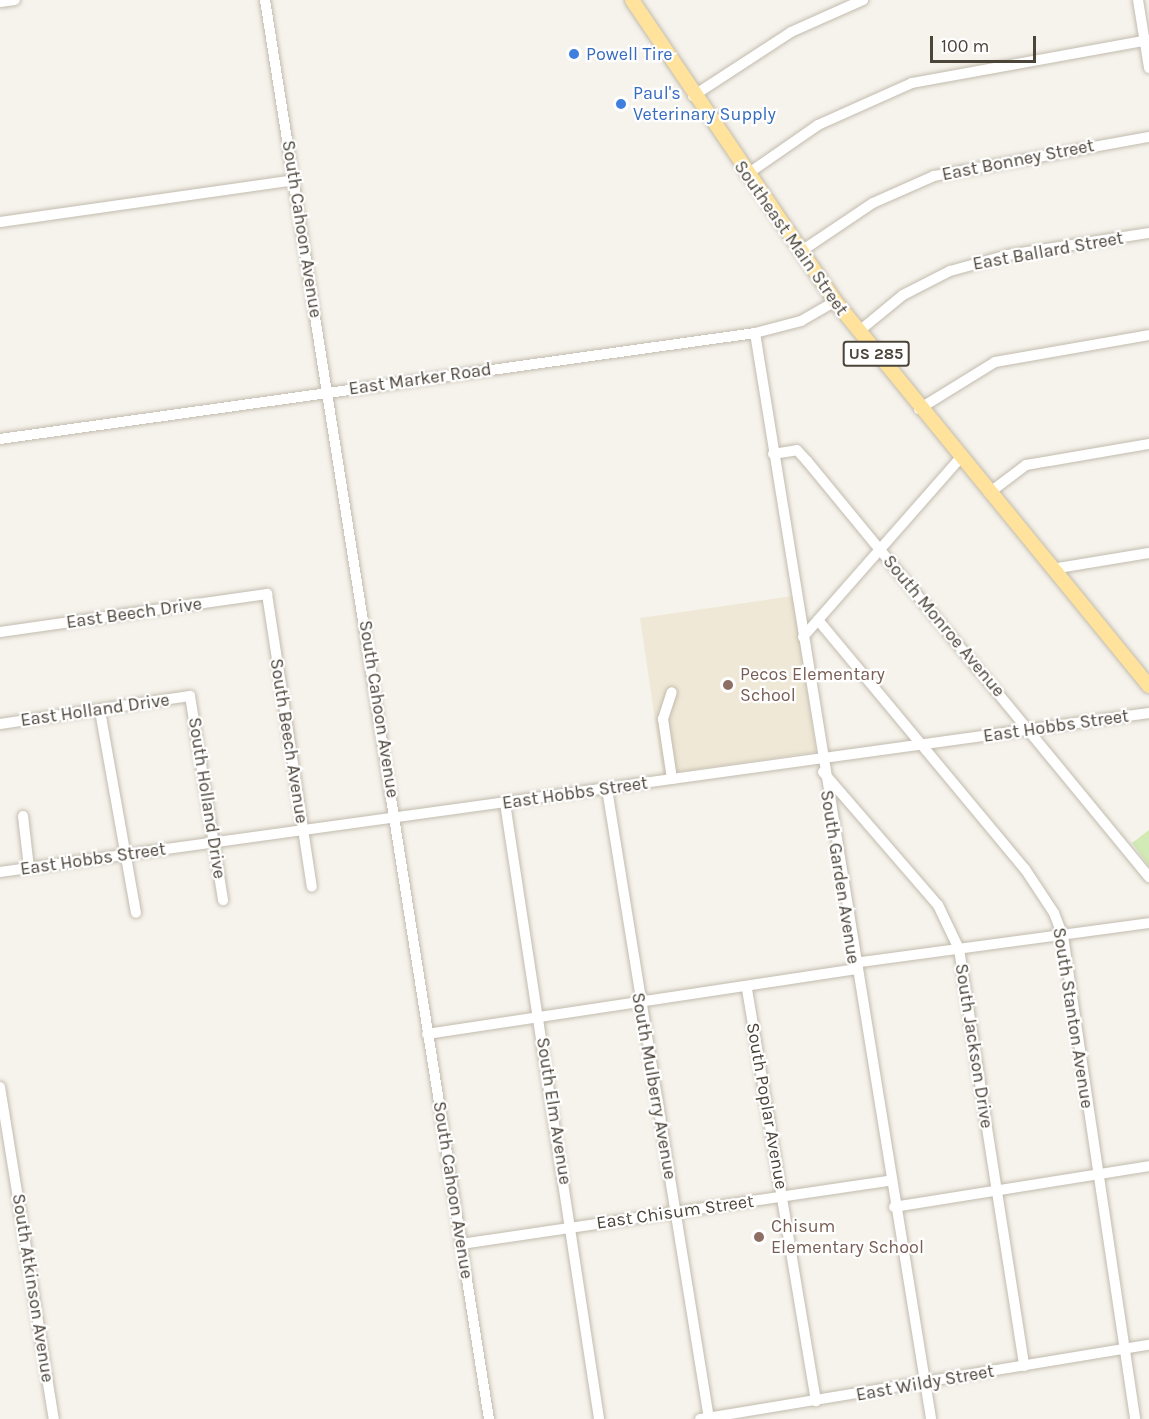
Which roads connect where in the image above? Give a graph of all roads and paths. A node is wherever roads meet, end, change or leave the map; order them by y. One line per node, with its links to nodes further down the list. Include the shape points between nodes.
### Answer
1 (15, 0): 6 (street)
2 (264, 0): 12 (street, South Cahoon Avenue)
3 (632, 0): 9 (main road, Southeast Main Street / US 285)
4 (863, 0): 9 (street, via 790,32)
5 (1138, 0): 7 (street)
6 (0, 2)
7 (1147, 41): 8 (street); 11 (street, via 912,83 818,124)
8 (1149, 68)
9 (693, 96): 11 (main road, Southeast Main Street / US 285)
10 (1149, 137): 15 (street, East Bonney Street, via 934,176 873,203)
11 (746, 175): 15 (main road, Southeast Main Street / US 285)
12 (294, 180): 13 (street); 20 (street, South Cahoon Avenue)
13 (0, 222)
14 (1149, 233): 17 (street, East Ballard Street, via 1008,255 950,271 903,295)
15 (800, 252): 16 (main road, Southeast Main Street / US 285)
16 (835, 302): 17 (main road, Southeast Main Street / US 285); 18 (street, East Marker Road, via 801,321)
17 (858, 332): 21 (main road, Southeast Main Street / US 285)
18 (755, 333): 20 (street, East Marker Road); 24 (street, South Garden Avenue)
19 (1149, 335): 21 (street, via 995,362)
20 (328, 391): 22 (street, East Marker Road); 48 (street, South Cahoon Avenue)
21 (919, 409): 25 (main road, Southeast Main Street / US 285)
22 (0, 439)
23 (1149, 444): 26 (street, via 1026,465)
24 (773, 453): 27 (street, South Monroe Avenue, via 797,450); 33 (street, South Garden Avenue)
25 (960, 458): 26 (main road, Southeast Main Street / US 285); 27 (street)
26 (989, 493): 29 (main road, Southeast Main Street / US 285)
27 (880, 549): 31 (street); 40 (street, South Monroe Avenue)
28 (1149, 553): 29 (street)
29 (1052, 569): 34 (main road, Southeast Main Street / US 285)
30 (267, 594): 32 (street, East Beech Drive); 49 (street, South Beech Avenue)
31 (820, 622): 33 (street); 41 (street, South Stanton Avenue)
32 (0, 632)
33 (803, 637): 42 (street, South Garden Avenue)
34 (1149, 686)
35 (672, 692): 44 (street, via 663,719)
36 (190, 696): 37 (street, East Holland Drive); 50 (street, South Holland Drive)
37 (100, 711): 39 (street, East Holland Drive); 51 (street)
38 (1149, 713): 40 (street, East Hobbs Street)
39 (0, 724)
40 (1030, 729): 41 (street, East Hobbs Street); 54 (street, South Monroe Avenue)
41 (922, 744): 42 (street, East Hobbs Street); 59 (street, South Stanton Avenue, via 1043,891)
42 (821, 758): 43 (street, South Garden Avenue); 44 (street, East Hobbs Street)
43 (823, 772): 60 (street, South Jackson Drive, via 938,905); 61 (street, South Garden Avenue)
44 (672, 779): 45 (street, East Hobbs Street)
45 (607, 789): 46 (street, East Hobbs Street); 63 (street, South Mulberry Avenue)
46 (505, 803): 48 (street, East Hobbs Street); 64 (street, South Elm Avenue)
47 (23, 816): 52 (street)
48 (396, 817): 49 (street, East Hobbs Street); 65 (street, South Cahoon Avenue)
49 (303, 830): 50 (street, East Hobbs Street); 55 (street, South Beech Avenue)
50 (214, 843): 51 (street, East Hobbs Street); 56 (street, South Holland Drive)
51 (124, 855): 52 (street, East Hobbs Street); 57 (street)
52 (29, 868): 53 (street, East Hobbs Street)
53 (0, 872)
54 (1149, 877)
55 (312, 887)
56 (223, 900)
57 (136, 913)
58 (1149, 923): 59 (street)
59 (1063, 936): 60 (street); 68 (street, South Stanton Avenue)
60 (959, 949): 61 (street); 70 (street, South Jackson Drive)
61 (855, 966): 62 (street); 69 (street, South Garden Avenue)
62 (747, 989): 63 (street); 71 (street, South Poplar Avenue)
63 (639, 1003): 64 (street); 73 (street, South Mulberry Avenue)
64 (539, 1016): 65 (street); 74 (street, South Elm Avenue)
65 (427, 1034): 75 (street, South Cahoon Avenue)
66 (0, 1087): 81 (street, South Atkinson Avenue)
67 (1149, 1166): 68 (street)
68 (1098, 1174): 70 (street); 77 (street, South Stanton Avenue)
69 (890, 1181): 71 (street, East Chisum Street); 72 (street, South Garden Avenue)
70 (996, 1190): 72 (street); 78 (street, South Jackson Drive)
71 (783, 1197): 73 (street, East Chisum Street); 80 (street, South Poplar Avenue)
72 (894, 1207): 79 (street, South Garden Avenue)
73 (676, 1212): 74 (street, East Chisum Street); 84 (street, South Mulberry Avenue)
74 (570, 1228): 75 (street, East Chisum Street); 83 (street, South Elm Avenue)
75 (461, 1244): 82 (street, South Cahoon Avenue)
76 (1149, 1345): 77 (street, East Wildy Street)
77 (1124, 1349): 78 (street, East Wildy Street); 86 (street, South Stanton Avenue)
78 (1024, 1366): 79 (street, East Wildy Street)
79 (926, 1384): 80 (street, East Wildy Street); 85 (street, South Garden Avenue)
80 (816, 1401): 84 (street, East Wildy Street)
81 (54, 1419)
82 (489, 1419)
83 (599, 1419)
84 (706, 1419)
85 (931, 1419)
86 (1135, 1419)

